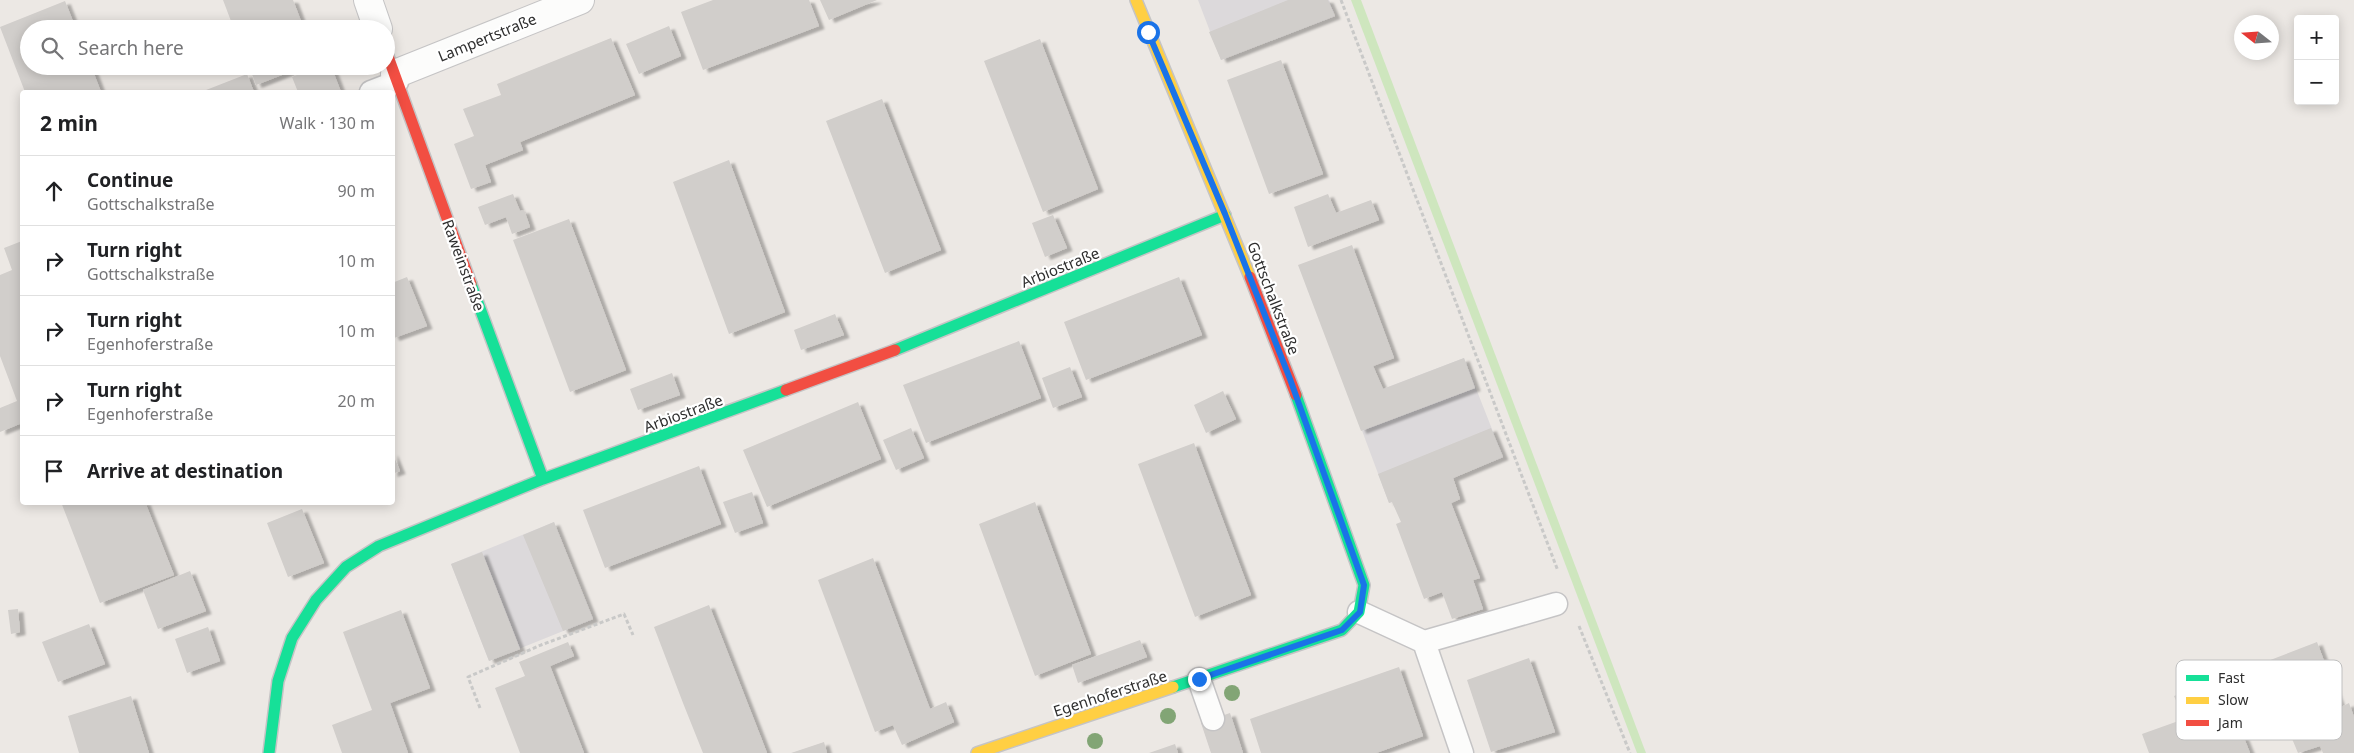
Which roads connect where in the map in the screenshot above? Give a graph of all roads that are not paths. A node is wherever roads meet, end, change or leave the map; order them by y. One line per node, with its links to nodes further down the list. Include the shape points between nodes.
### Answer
1 (368, 0): 4 (street)
2 (580, 0): 5 (street, Lampertstraße)
3 (1136, 0): 9 (street, Gottschalkstraße)
4 (375, 20)
5 (395, 68)
6 (395, 74): 10 (street, Raweinstraße)
7 (387, 75): 8 (lane)
8 (373, 90)
9 (1225, 214): 10 (street, Arbiostraße, via 881,355); 12 (street, Gottschalkstraße, via 1290,379 1364,585)
10 (543, 479): 16 (street, Arbiostraße, via 379,546 346,566 316,600 292,638 278,681)
11 (1556, 604): 13 (lane)
12 (1360, 612): 13 (lane); 14 (street, Egenhoferstraße, via 1342,630)
13 (1424, 642): 18 (lane)
14 (1199, 679): 15 (lane); 17 (street, Egenhoferstraße)
15 (1213, 719)
16 (269, 753)
17 (978, 753)
18 (1462, 753)

